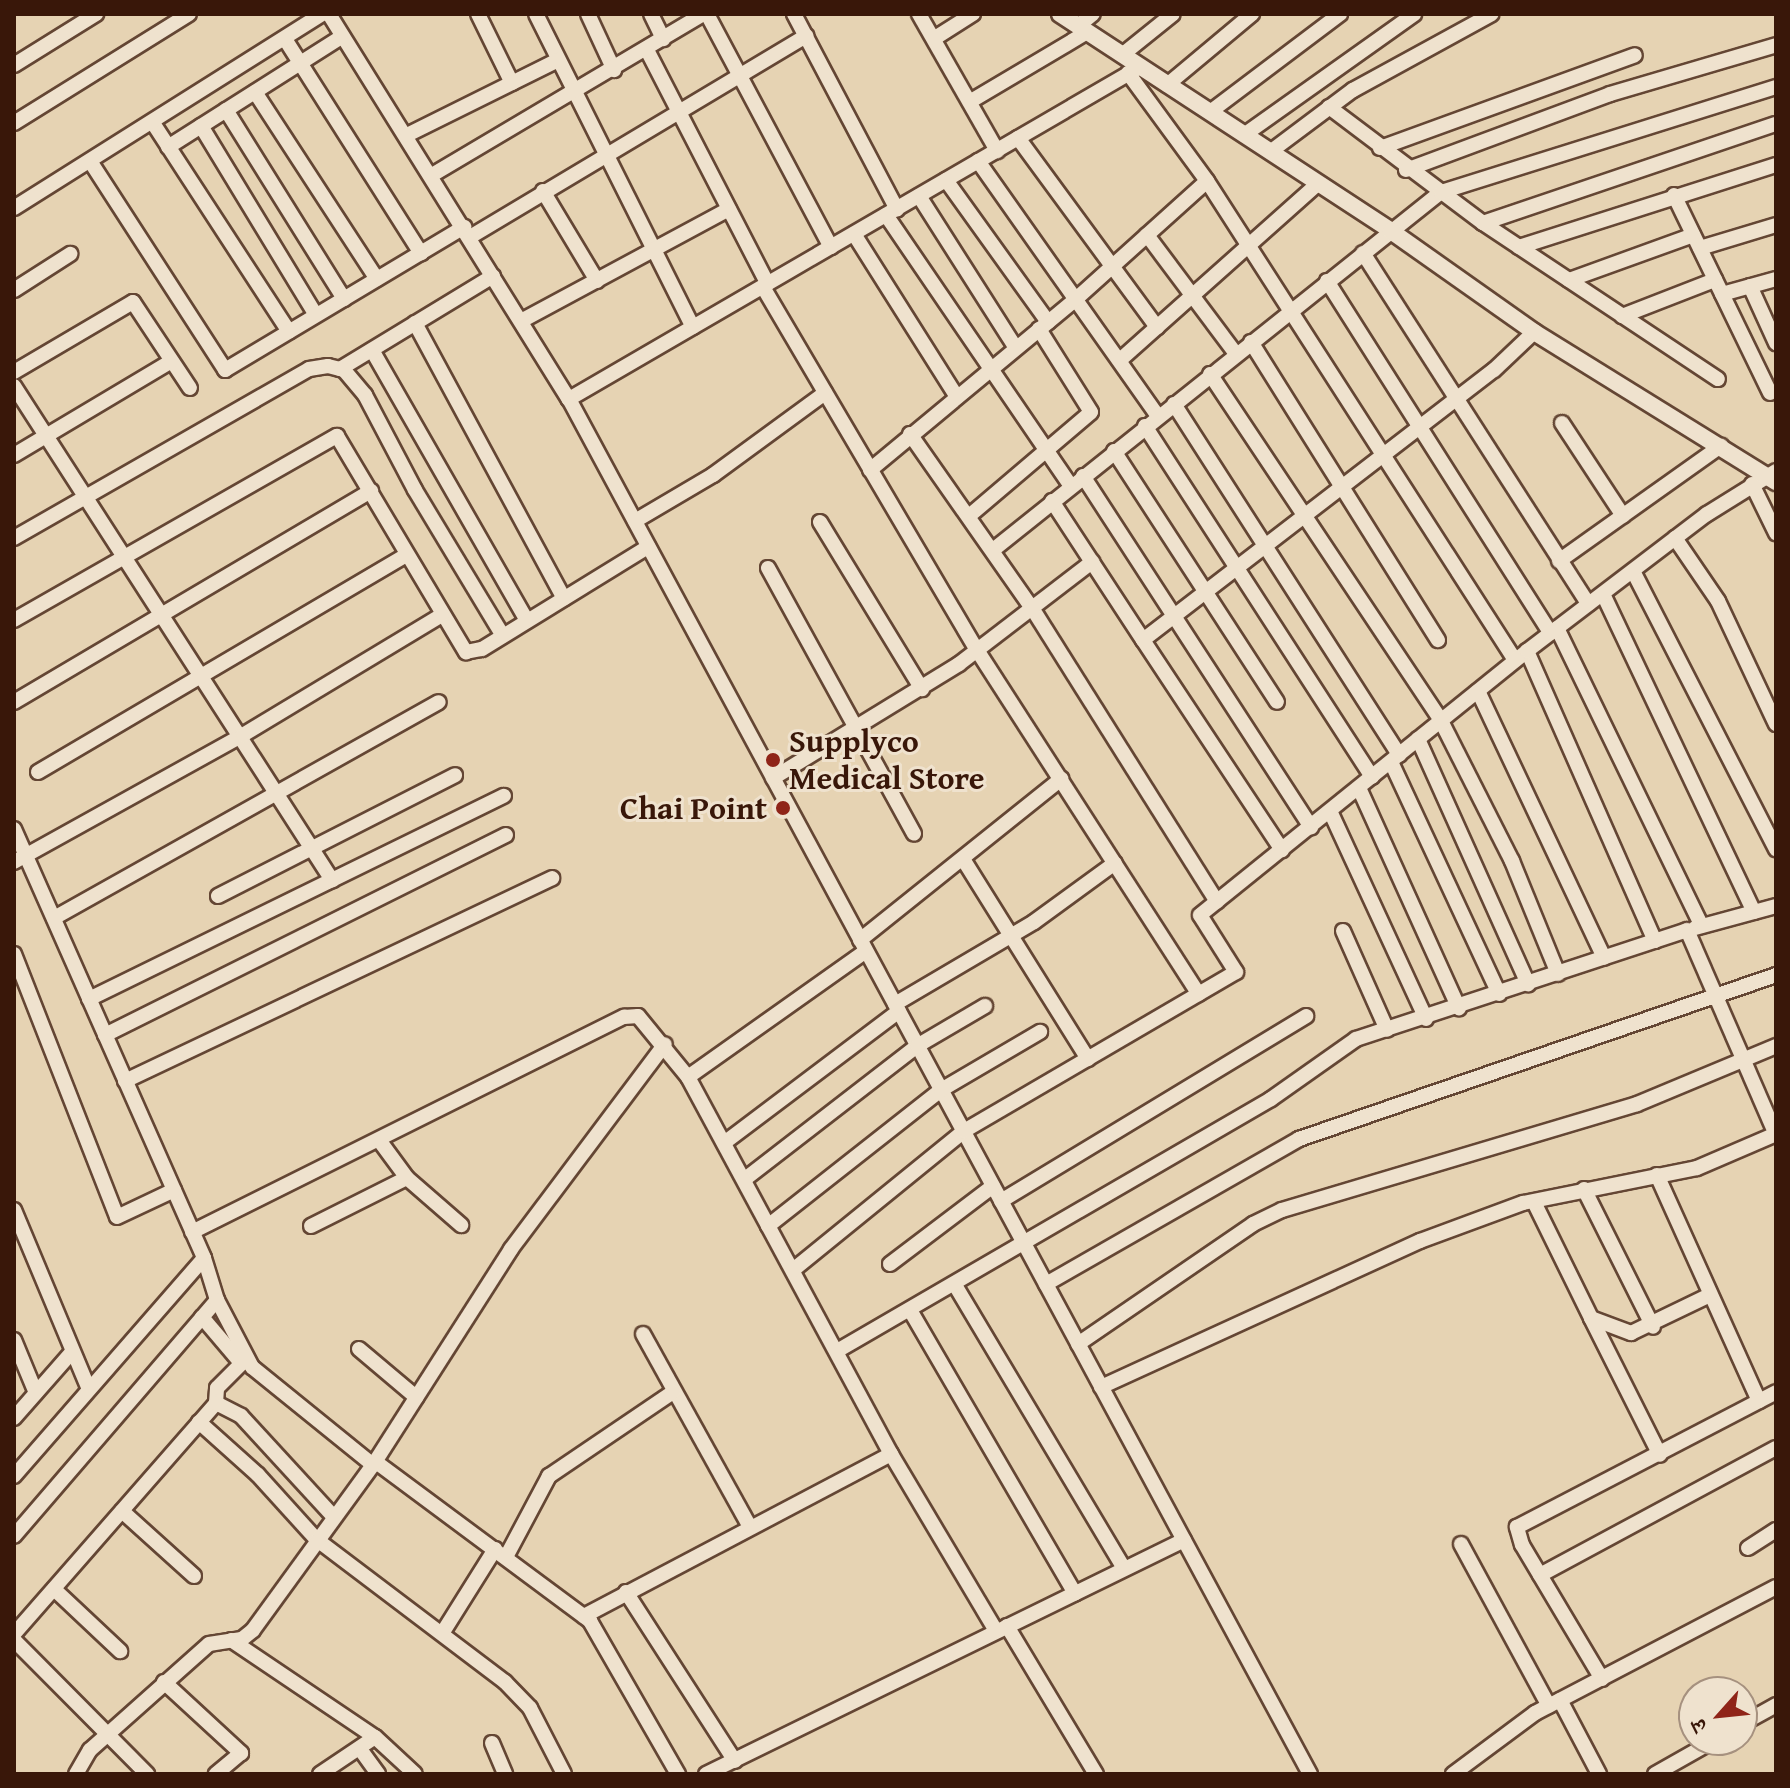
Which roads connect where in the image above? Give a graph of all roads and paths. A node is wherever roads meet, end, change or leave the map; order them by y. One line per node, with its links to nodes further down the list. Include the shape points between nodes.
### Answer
1 (96, 14): 32 (street)
2 (189, 14): 46 (street)
3 (322, 14): 24 (street)
4 (329, 14): 22 (street)
5 (478, 14): 36 (street)
6 (536, 14): 30 (street)
7 (588, 14): 33 (street)
8 (651, 14): 25 (street)
9 (705, 14): 25 (street); 35 (street)
10 (794, 14): 21 (street)
11 (919, 14): 23 (street)
12 (973, 14): 23 (street)
13 (1060, 14): 20 (street)
14 (1093, 14): 20 (street)
15 (1173, 14): 28 (street)
16 (1252, 14): 37 (street)
17 (1340, 14): 45 (street)
18 (1414, 14): 51 (street)
19 (1492, 14): 42 (street)
20 (1082, 29): 28 (street); 41 (street)
21 (806, 36): 35 (street); 72 (street)
22 (341, 37): 31 (street); 50 (street)
23 (935, 38): 41 (street)
24 (285, 39): 31 (street); 47 (street)
25 (663, 39): 27 (street)
26 (1776, 45): 61 (street, via 1610,94)
27 (647, 50): 33 (street); 44 (street)
28 (1122, 55): 34 (street)
29 (1635, 55): 54 (street)
30 (558, 60): 36 (street); 40 (street)
31 (300, 63): 39 (street); 84 (street)
32 (14, 65)
33 (614, 70): 40 (street)
34 (1134, 70): 37 (street); 52 (street); 64 (street)
35 (743, 77): 44 (street); 81 (street)
36 (512, 83): 50 (street)
37 (1167, 85): 45 (street)
38 (1776, 87): 67 (street)
39 (255, 92): 43 (street); 89 (street)
40 (575, 93): 56 (street); 62 (street)
41 (971, 101): 55 (street)
42 (1329, 107): 54 (street); 57 (street)
43 (226, 110): 49 (street); 100 (street)
44 (680, 112): 56 (street); 71 (street)
45 (1210, 112): 51 (street)
46 (14, 123)
47 (153, 123): 53 (street); 58 (street)
48 (1776, 124): 73 (street)
49 (201, 126): 53 (street); 103 (street)
50 (407, 135): 62 (street)
51 (1244, 135): 57 (street)
52 (1018, 138): 55 (street); 87 (street)
53 (168, 147): 110 (street)
54 (1380, 148): 61 (street)
55 (997, 151): 59 (street)
56 (606, 152): 66 (street); 83 (street)
57 (1270, 152): 65 (street)
58 (90, 161): 70 (street); 110 (street, via 225,370)
59 (978, 161): 63 (street); 101 (street)
60 (1776, 165): 68 (street)
61 (1406, 170): 67 (street)
62 (432, 175): 76 (street)
63 (946, 180): 69 (street); 107 (street)
64 (1207, 181): 78 (street); 80 (street)
65 (1319, 183): 75 (street); 80 (street)
66 (543, 191): 76 (street); 93 (street)
67 (1441, 192): 73 (street); 75 (street)
68 (1674, 195): 79 (street); 82 (street)
69 (919, 196): 72 (street); 114 (street)
70 (14, 208)
71 (729, 209): 83 (street); 95 (street)
72 (891, 212): 77 (street); 120 (street)
73 (1483, 223): 82 (street)
74 (1776, 225): 79 (street)
75 (1391, 231): 85 (street); 111 (street)
76 (467, 232): 84 (street); 88 (street)
77 (854, 234): 81 (street); 128 (street)
78 (1147, 235): 87 (street); 99 (street)
79 (1696, 242): 91 (street); 92 (street)
80 (1249, 245): 99 (street); 102 (street)
81 (831, 247): 95 (street)
82 (1519, 247): 91 (street)
83 (655, 250): 93 (street); 108 (street)
84 (421, 253): 89 (street)
85 (1363, 253): 94 (street); 129 (street)
86 (70, 254): 97 (street)
87 (1110, 268): 101 (street); 109 (street)
88 (493, 276): 105 (street); 106 (street)
89 (377, 279): 100 (street)
90 (1776, 279): 96 (street)
91 (1569, 280): 104 (street)
92 (1715, 280): 98 (street); 104 (street)
93 (597, 281): 105 (street)
94 (1327, 281): 102 (street); 135 (street)
95 (765, 286): 108 (street); 126 (street)
96 (1750, 286): 98 (street); 113 (street)
97 (14, 290)
98 (1722, 294): 127 (street)
99 (1192, 296): 109 (street); 116 (street)
100 (344, 299): 103 (street)
101 (1076, 299): 107 (street); 117 (street)
102 (1290, 311): 112 (street); 142 (street)
103 (316, 315): 110 (street)
104 (1622, 316): 123 (street)
105 (521, 321): 130 (street)
106 (415, 323): 115 (street); 171 (street)
107 (1044, 325): 114 (street); 140 (street, via 1091,412)
108 (693, 327): 130 (street)
109 (1157, 327): 117 (street)
110 (289, 332)
111 (1534, 332): 129 (street); 138 (street)
112 (1251, 342): 116 (street); 147 (street)
113 (1776, 343)
114 (1016, 348): 120 (street)
115 (372, 350): 119 (street); 178 (street)
116 (1236, 354): 122 (street)
117 (1120, 360): 132 (street)
118 (170, 362): 121 (street, via 133,302); 125 (street); 137 (street)
119 (340, 369): 149 (street, via 309,369); 180 (street, via 365,395)
120 (989, 371): 128 (street); 140 (street)
121 (14, 372)
122 (1210, 374): 131 (street); 151 (street)
123 (1718, 379)
124 (14, 386): 137 (street)
125 (190, 388)
126 (825, 393): 143 (street); 154 (street, via 713,475)
127 (1770, 393)
128 (957, 397): 136 (street)
129 (1458, 397): 135 (street); 164 (street)
130 (569, 399): 154 (street)
131 (1174, 404): 132 (street); 159 (street)
132 (1158, 416): 134 (street)
133 (1562, 423): 153 (street)
134 (1145, 426): 139 (street); 166 (street)
135 (1419, 427): 142 (street); 179 (street)
136 (910, 434): 143 (street); 152 (street)
137 (47, 437): 141 (street); 149 (street)
138 (1721, 446): 145 (street); 153 (street)
139 (1114, 451): 144 (street); 169 (street)
140 (1046, 453): 146 (street); 152 (street)
141 (14, 455)
142 (1381, 456): 147 (street); 184 (street)
143 (870, 470): 183 (street)
144 (1083, 476): 146 (street); 176 (street)
145 (1767, 478): 156 (street); 158 (street)
146 (1071, 486): 150 (street)
147 (1340, 488): 151 (street); 182 (street)
148 (371, 491): 162 (street, via 337,436); 163 (street); 174 (street)
149 (84, 493): 157 (street); 162 (street)
150 (1052, 501): 161 (street); 165 (street)
151 (1303, 515): 159 (street); 192 (street)
152 (969, 516): 161 (street)
153 (1623, 516): 164 (street)
154 (635, 521): 160 (street)
155 (820, 522): 186 (street)
156 (1776, 533)
157 (14, 538)
158 (1675, 538): 168 (street); 191 (street, via 1718,601)
159 (1262, 546): 166 (street); 197 (street)
160 (648, 547): 171 (street); 201 (street)
161 (993, 550): 173 (street)
162 (125, 555): 174 (street); 177 (street)
163 (404, 556): 175 (street); 185 (street)
164 (1559, 561): 172 (street)
165 (1092, 562): 173 (street); 181 (street)
166 (1236, 566): 169 (street); 200 (street)
167 (768, 568): 194 (street)
168 (1633, 571): 170 (street); 212 (street)
169 (1205, 589): 176 (street); 190 (street)
170 (1603, 594): 172 (street); 222 (street)
171 (564, 598): 178 (street)
172 (1588, 604): 179 (street)
173 (1032, 608): 183 (street); 220 (street)
174 (163, 612): 185 (street); 188 (street)
175 (442, 615): 180 (street, via 466,652); 195 (street)
176 (1172, 616): 181 (street); 207 (street)
177 (14, 620)
178 (527, 621): 180 (street)
179 (1554, 630): 184 (street); 224 (street)
180 (503, 636)
181 (1143, 640): 213 (street)
182 (1438, 640)
183 (977, 650): 186 (street); 202 (street)
184 (1521, 656): 187 (street); 227 (street)
185 (203, 674): 195 (street); 198 (street)
186 (922, 689): 194 (street)
187 (1478, 691): 192 (street); 230 (street)
188 (14, 702)
189 (439, 702): 204 (street)
190 (1277, 702)
191 (1772, 704): 193 (street)
192 (1441, 721): 196 (street); 231 (street, via 1512,861)
193 (1776, 724)
194 (859, 727): 201 (street); 209 (street)
195 (243, 735): 204 (street); 214 (street)
196 (1418, 739): 197 (street); 233 (street)
197 (1395, 758): 200 (street); 235 (street)
198 (38, 772)
199 (455, 775): 211 (street)
200 (1372, 777): 203 (street)
201 (773, 778): 228 (street)
202 (1061, 779): 215 (street); 216 (street)
203 (1359, 788): 206 (street); 240 (street)
204 (281, 794): 211 (street); 223 (street)
205 (504, 796): 218 (street)
206 (1330, 811): 207 (street); 242 (street)
207 (1311, 827): 213 (street)
208 (14, 829): 214 (street)
209 (914, 834)
210 (506, 835): 245 (street)
211 (315, 847): 218 (street); 219 (street)
212 (1776, 849)
213 (1282, 850): 220 (street)
214 (20, 859): 223 (street)
215 (963, 859): 226 (street); 228 (street)
216 (1115, 863): 226 (street); 234 (street)
217 (552, 878): 252 (street)
218 (332, 880): 237 (street)
219 (218, 896)
220 (1217, 902): 234 (street, via 1200,915 1236,972)
221 (1776, 906): 222 (street)
222 (1754, 912): 224 (street)
223 (54, 918): 237 (street)
224 (1695, 928): 227 (street); 236 (street)
225 (1343, 931): 243 (street)
226 (1010, 937): 239 (street); 249 (street)
227 (1655, 941): 230 (street)
228 (863, 945): 239 (street); 251 (street)
229 (14, 954): 263 (street, via 117,1217)
230 (1604, 958): 231 (street)
231 (1558, 974): 233 (street)
232 (1776, 975): 236 (street)
233 (1528, 984): 235 (street)
234 (1199, 994): 249 (street)
235 (1499, 994): 240 (street)
236 (1716, 996): 250 (street); 275 (street, via 1299,1139)
237 (89, 999): 245 (street)
238 (985, 1006): 247 (street)
239 (897, 1008): 247 (street); 257 (street)
240 (1459, 1008): 242 (street)
241 (1306, 1016): 264 (street)
242 (1426, 1019): 243 (street)
243 (1387, 1030): 271 (street, via 1356,1039 1271,1099)
244 (1040, 1032): 253 (street)
245 (105, 1035): 252 (street)
246 (665, 1044): 251 (street); 256 (street, via 638,1016 624,1017); 295 (street, via 511,1249)
247 (917, 1046): 253 (street); 260 (street)
248 (1776, 1046): 250 (street)
249 (1088, 1059): 254 (street)
250 (1743, 1059): 255 (street); 285 (street, via 1637,1104 1282,1210 1253,1224)
251 (688, 1077): 257 (street)
252 (125, 1081): 263 (street)
253 (941, 1090): 254 (street); 269 (street)
254 (964, 1131): 261 (street); 274 (street)
255 (1776, 1134): 258 (street, via 1733,1156)
256 (379, 1140): 259 (street); 270 (street)
257 (724, 1143): 260 (street)
258 (1657, 1175): 262 (street); 277 (street)
259 (407, 1178): 267 (street); 268 (street)
260 (745, 1179): 269 (street)
261 (993, 1186): 264 (street); 273 (street)
262 (1584, 1189): 265 (street); 282 (street)
263 (174, 1190): 270 (street)
264 (1001, 1201): 271 (street)
265 (1535, 1204): 281 (street); 290 (street, via 1523,1203 1420,1241)
266 (14, 1210): 288 (street)
267 (461, 1225)
268 (311, 1226)
269 (768, 1226): 274 (street)
270 (192, 1232): 272 (street)
271 (1025, 1245): 275 (street); 276 (street)
272 (204, 1258): 278 (street); 291 (street)
273 (890, 1264)
274 (793, 1270): 287 (street)
275 (1046, 1284): 285 (street)
276 (955, 1285): 279 (street); 315 (street)
277 (1708, 1296): 282 (street); 296 (street)
278 (217, 1300): 280 (street); 289 (street)
279 (910, 1310): 287 (street); 321 (street)
280 (202, 1317): 289 (street); 309 (street)
281 (1591, 1318): 282 (street, via 1620,1332); 302 (street)
282 (1653, 1327)
283 (643, 1334): 292 (street)
284 (14, 1340): 294 (street)
285 (1078, 1344): 290 (street)
286 (359, 1349): 295 (street)
287 (837, 1351): 301 (street)
288 (72, 1352): 291 (street); 294 (street)
289 (244, 1360): 297 (street, via 217,1388); 303 (street)
290 (1101, 1387): 311 (street)
291 (89, 1389): 304 (street)
292 (673, 1392): 307 (street); 314 (street, via 549,1476)
293 (1776, 1392): 296 (street)
294 (36, 1393): 298 (street)
295 (416, 1397): 303 (street)
296 (1759, 1401): 302 (street)
297 (216, 1403): 299 (street); 306 (street, via 241,1416)
298 (14, 1418)
299 (199, 1422): 305 (street); 310 (street, via 258,1475)
300 (1776, 1448): 316 (street)
301 (891, 1454): 307 (street); 323 (street)
302 (1660, 1455): 316 (street, via 1524,1520 1518,1535)
303 (374, 1463): 306 (street); 314 (street)
304 (14, 1476)
305 (122, 1511): 317 (street); 319 (street)
306 (333, 1516): 310 (street)
307 (750, 1527): 320 (street)
308 (1776, 1530): 313 (street)
309 (14, 1536)
310 (316, 1539): 324 (street); 327 (street, via 253,1630)
311 (1184, 1540): 315 (street); 351 (street)
312 (1461, 1544): 331 (street)
313 (1748, 1548)
314 (501, 1553): 322 (street); 324 (street)
315 (1124, 1569): 321 (street)
316 (1540, 1575): 329 (street)
317 (194, 1576)
318 (1776, 1587): 329 (street)
319 (54, 1589): 325 (street); 328 (street)
320 (626, 1592): 322 (street); 339 (street)
321 (1075, 1593): 323 (street)
322 (584, 1616): 348 (street, via 611,1651)
323 (1002, 1628): 339 (street); 350 (street)
324 (443, 1632): 347 (street, via 530,1708)
325 (14, 1634)
326 (14, 1640): 334 (street)
327 (231, 1640): 330 (street, via 209,1644); 335 (street)
328 (120, 1651)
329 (1602, 1679): 331 (street)
330 (164, 1682): 334 (street); 342 (street, via 241,1753)
331 (1555, 1703): 352 (street); 353 (street)
332 (1776, 1705): 333 (street)
333 (1758, 1715)
334 (106, 1734): 340 (street); 341 (street)
335 (375, 1737): 337 (street); 345 (street)
336 (492, 1743): 346 (street)
337 (360, 1749): 343 (street); 344 (street)
338 (1687, 1756): 354 (street)
339 (735, 1761): 349 (street)
340 (76, 1774)
341 (147, 1774)
342 (216, 1774)
343 (320, 1774)
344 (378, 1774)
345 (415, 1774)
346 (505, 1774)
347 (564, 1774)
348 (678, 1774)
349 (706, 1774)
350 (1096, 1774)
351 (1310, 1774)
352 (1453, 1774)
353 (1599, 1774)
354 (1655, 1774)

